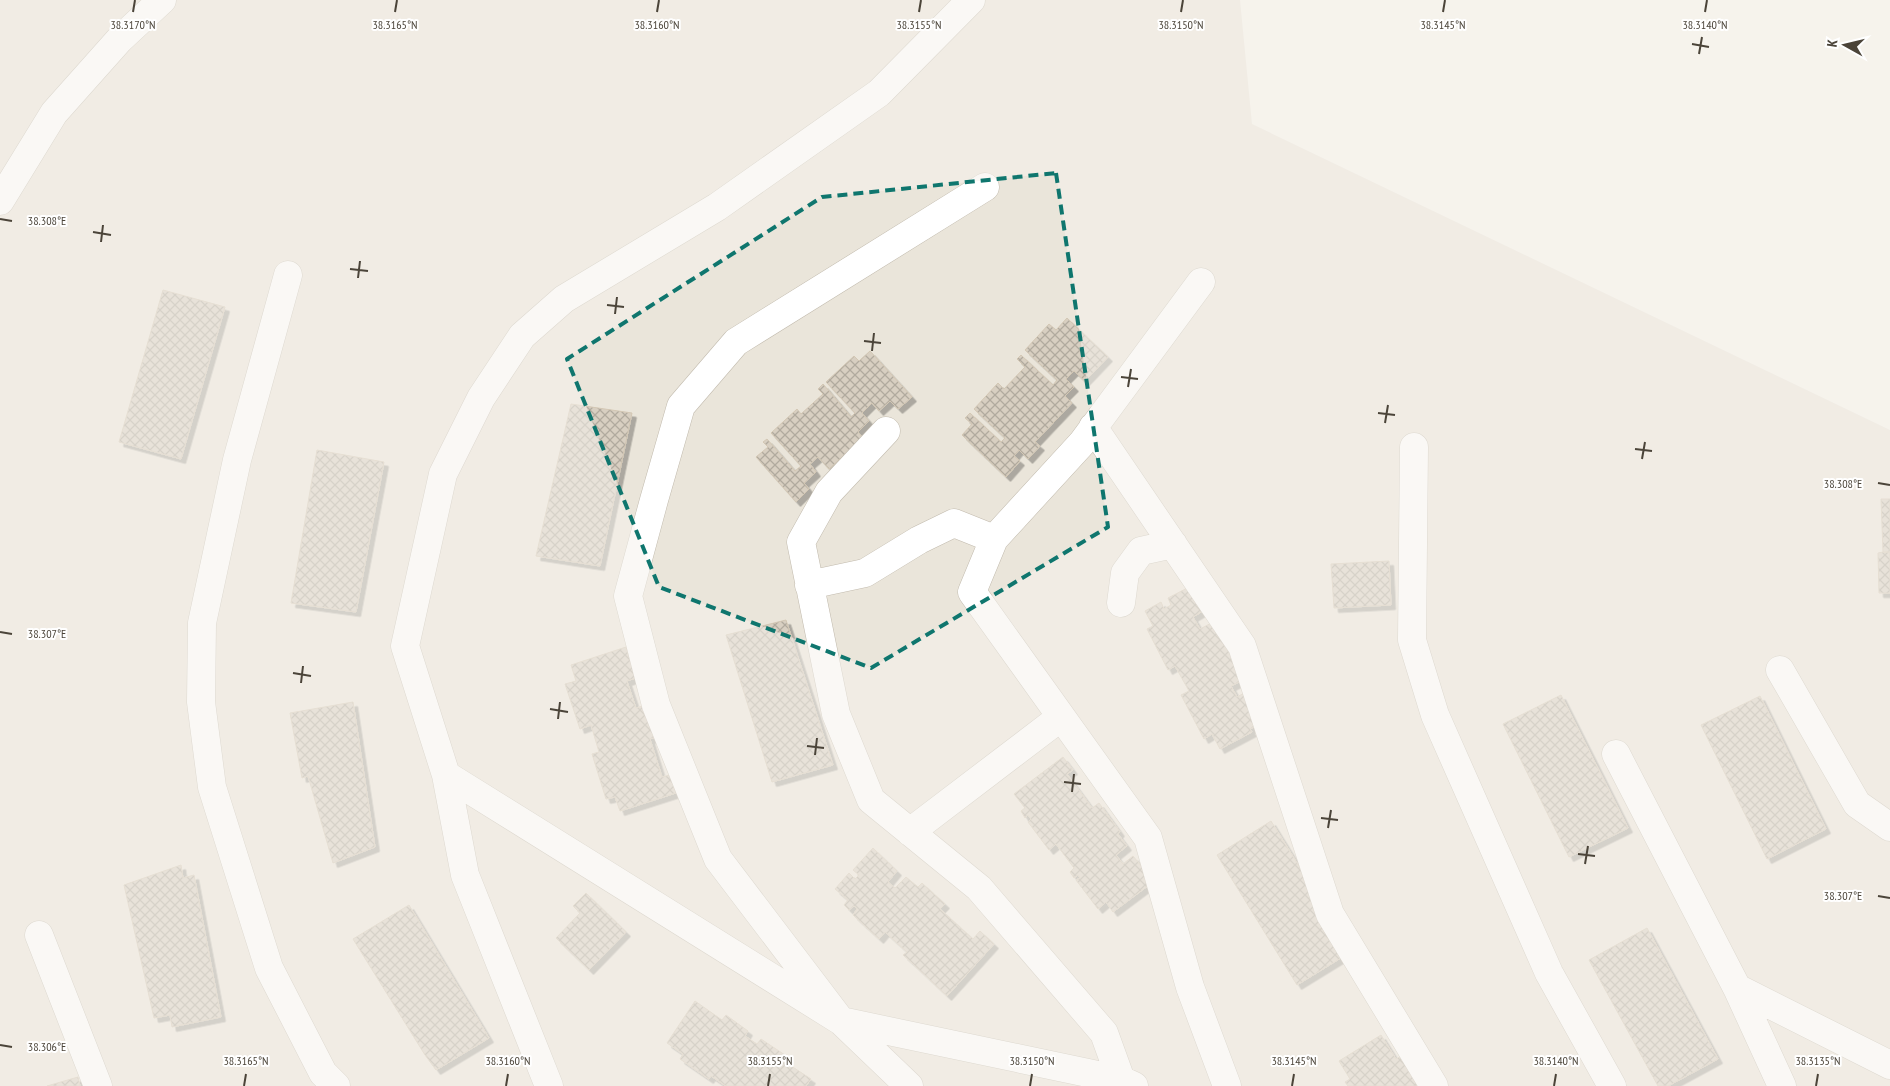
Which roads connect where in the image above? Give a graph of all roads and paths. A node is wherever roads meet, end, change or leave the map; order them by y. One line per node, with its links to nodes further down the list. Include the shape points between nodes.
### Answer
1 (162, 0): 4 (street, via 119,40 54,113)
2 (971, 0): 17 (street, via 880,93 717,207 564,299 522,336 481,398 443,474 405,646)
3 (985, 187): 22 (street, via 736,342 681,406 628,596 656,705 718,858)
4 (0, 200)
5 (288, 275): 27 (street, via 237,460 202,622 201,702 212,787 269,968 323,1073)
6 (1201, 282): 7 (street)
7 (1094, 427): 10 (street); 11 (street)
8 (886, 431): 12 (street, via 829,492 800,542)
9 (1414, 447): 32 (street, via 1412,640 1435,715 1549,973)
10 (994, 538): 12 (street, via 954,523 866,572); 15 (street, via 972,592)
11 (1173, 544): 13 (street, via 1142,552 1125,574); 31 (street, via 1242,646 1330,914)
12 (809, 585): 19 (street, via 836,714 871,800)
13 (1121, 603)
14 (1780, 670): 18 (street, via 1857,804)
15 (1061, 717): 19 (street); 30 (street, via 1148,838 1190,987)
16 (1616, 754): 21 (street)
17 (446, 775): 22 (street); 24 (street, via 465,875)
18 (1890, 827)
19 (910, 832): 25 (street, via 979,888 1104,1033)
20 (38, 935): 26 (street)
21 (1737, 988): 23 (street); 33 (street)
22 (841, 1021): 25 (street); 29 (street)
23 (1890, 1065)
24 (545, 1074): 28 (street)
25 (1128, 1083)
26 (98, 1086)
27 (336, 1086)
28 (572, 1086)
29 (908, 1086)
30 (1227, 1086)
31 (1434, 1086)
32 (1612, 1086)
33 (1782, 1086)

